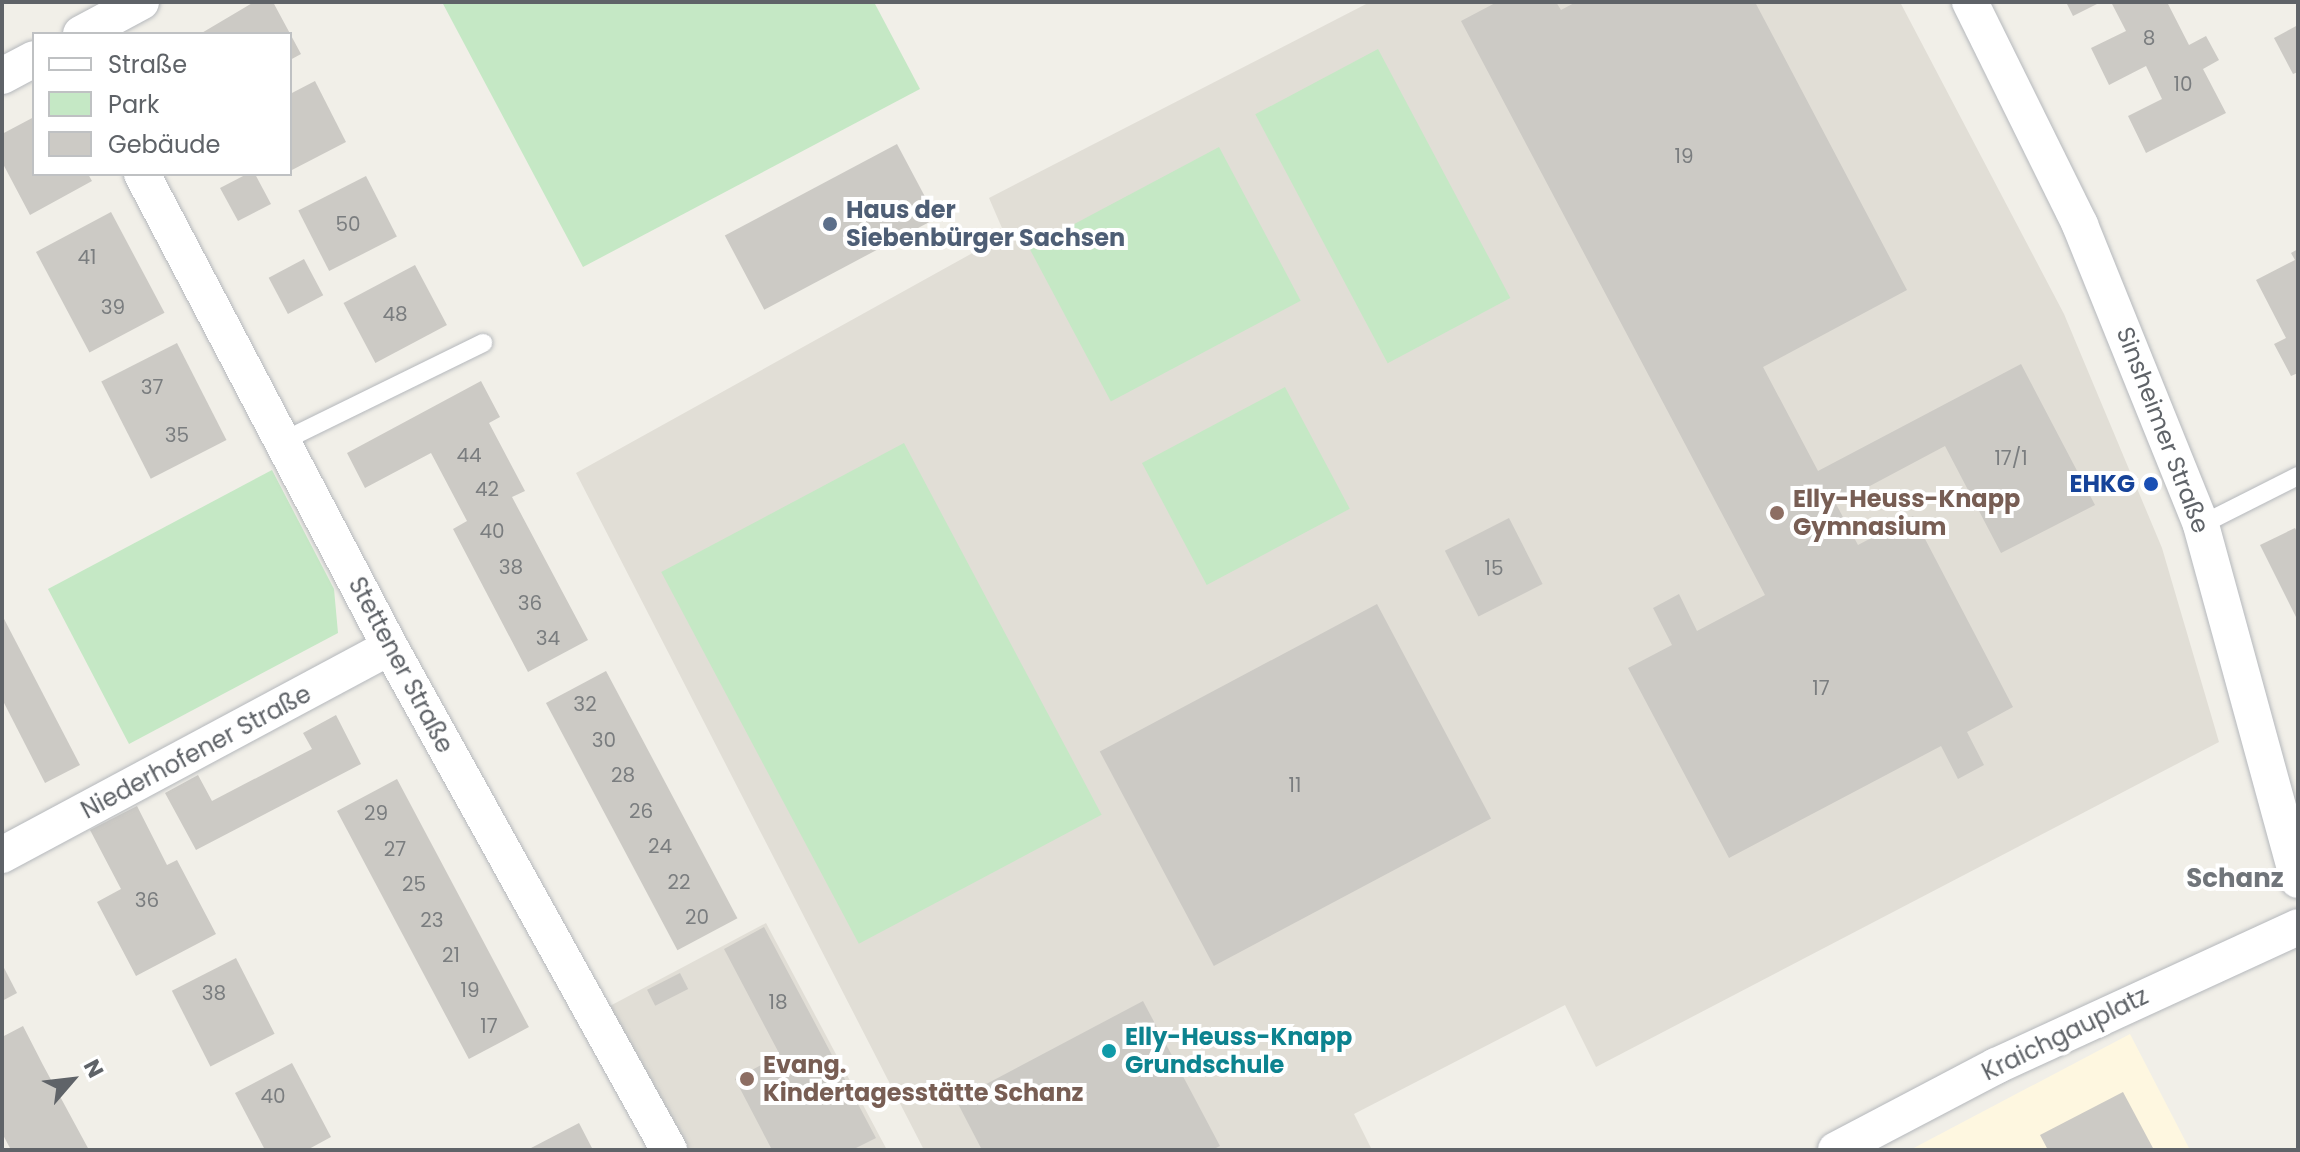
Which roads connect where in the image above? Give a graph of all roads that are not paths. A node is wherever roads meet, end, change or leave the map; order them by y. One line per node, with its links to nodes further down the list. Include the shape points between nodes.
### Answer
1 (141, 2): 3 (street)
2 (1970, 2): 10 (street, Sinsheimer Straße, via 2080,225)
3 (85, 32)
4 (32, 60): 5 (street)
5 (2, 76)
6 (143, 176): 8 (street, Stettener Straße)
7 (483, 343): 8 (lane)
8 (283, 441): 11 (street, Stettener Straße)
9 (2296, 481): 10 (lane)
10 (2201, 525): 13 (street, Sinsheimer Straße)
11 (390, 647): 12 (street, Niederhofener Straße); 15 (street, Stettener Straße)
12 (2, 855)
13 (2298, 880)
14 (2298, 927): 16 (street, Kraichgauplatz, via 1996,1066)
15 (669, 1150)
16 (1836, 1150)

